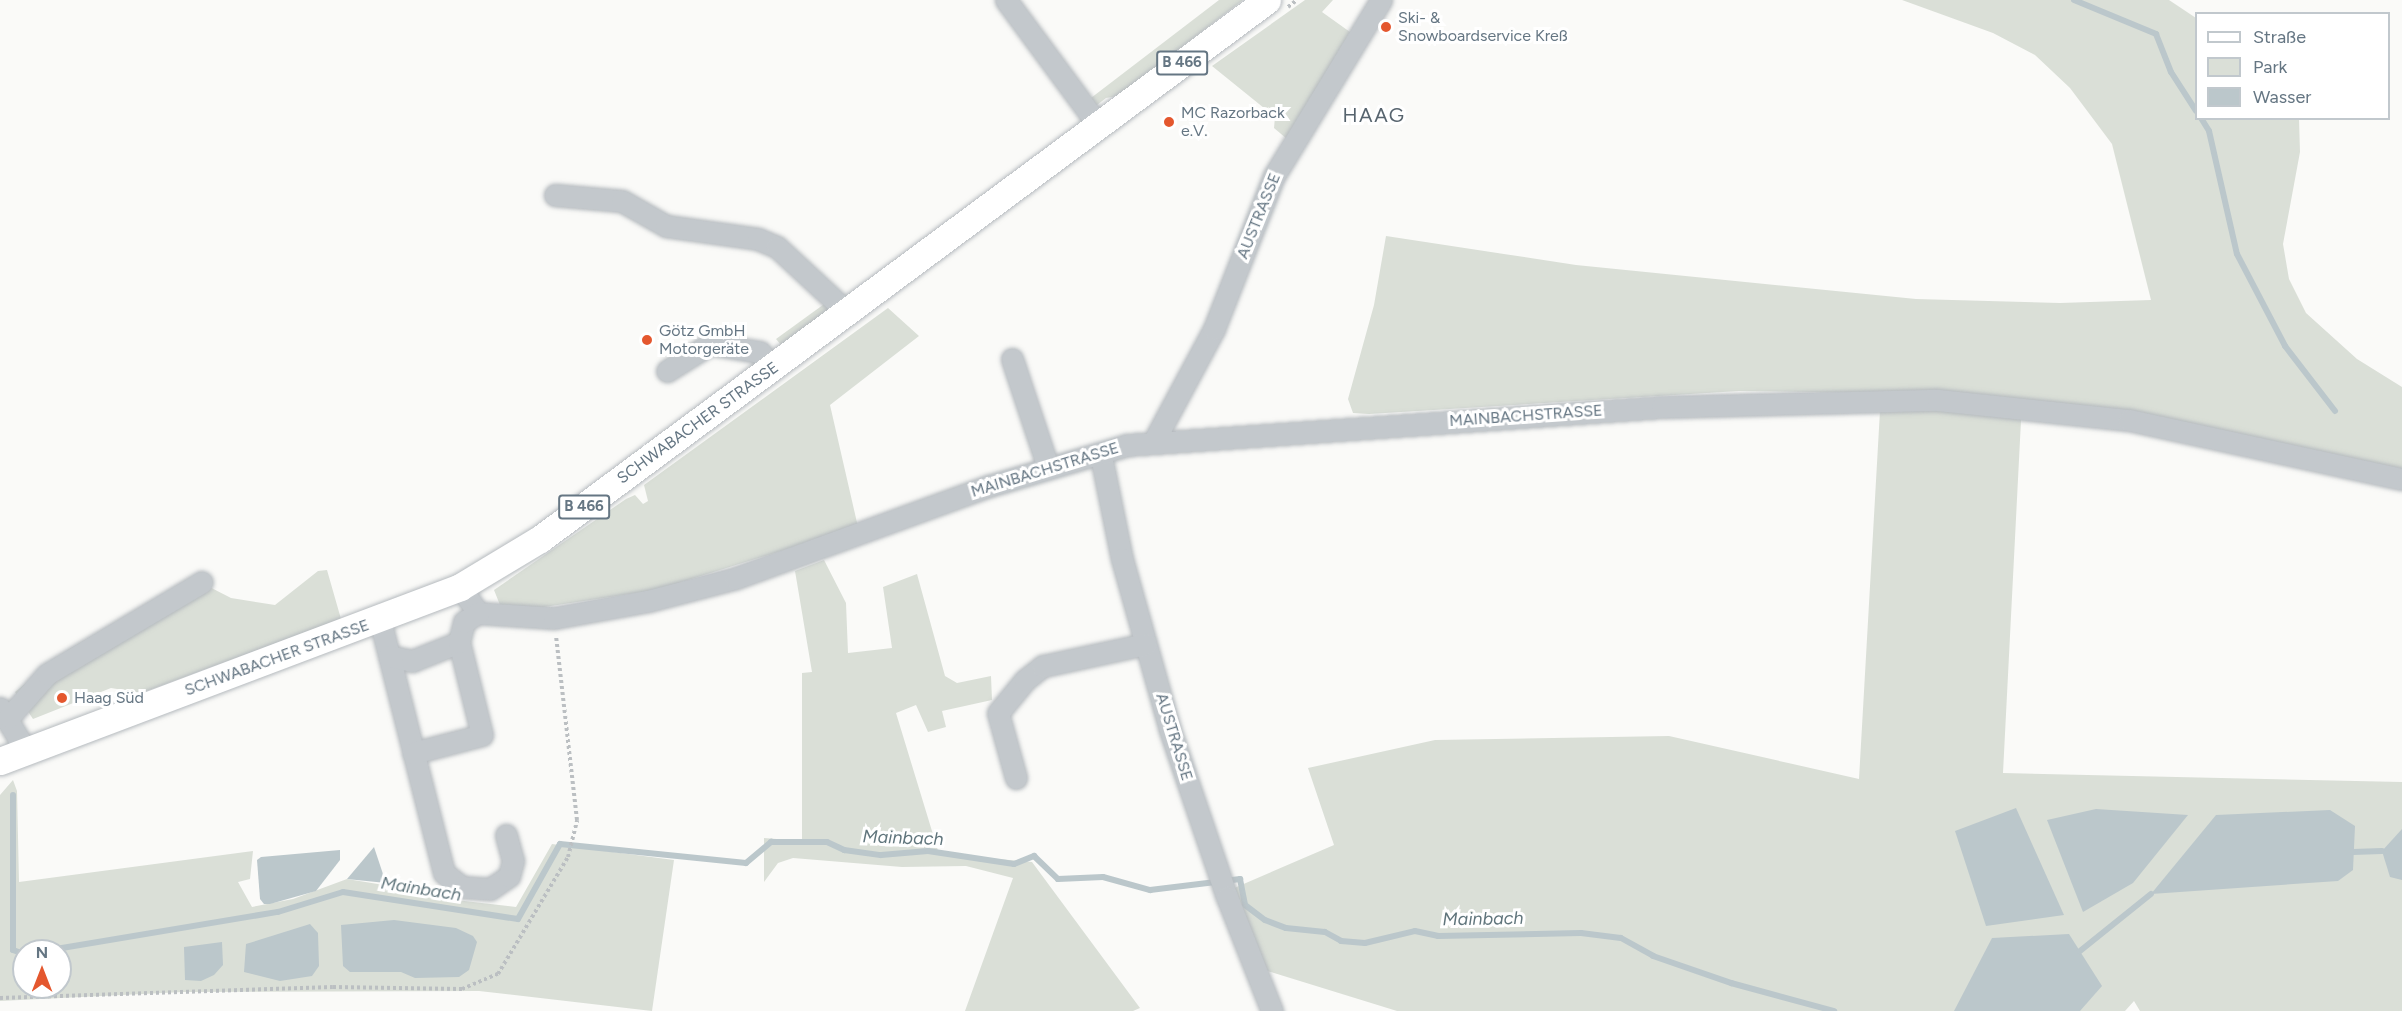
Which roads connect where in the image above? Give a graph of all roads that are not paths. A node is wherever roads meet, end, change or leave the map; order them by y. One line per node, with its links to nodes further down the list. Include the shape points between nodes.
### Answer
1 (1006, 0): 4 (street)
2 (1267, 0): 4 (main road, SCHWABACHER STRASSE / B 466)
3 (1381, 0): 10 (street, AUSTRASSE, via 1274,176 1214,329)
4 (1098, 125): 6 (main road, SCHWABACHER STRASSE / B 466)
5 (555, 195): 6 (street, via 622,201 666,226 758,239 777,246)
6 (848, 313): 8 (main road, SCHWABACHER STRASSE / B 466)
7 (1012, 358): 12 (street)
8 (772, 369): 9 (street, via 760,352 710,344); 15 (main road, SCHWABACHER STRASSE / B 466, via 540,539)
9 (667, 371)
10 (1154, 441): 11 (street, MAINBACHSTRASSE); 13 (street, MAINBACHSTRASSE, via 1662,407 1938,400 2129,420)
11 (1101, 456): 12 (street, MAINBACHSTRASSE); 19 (street, AUSTRASSE, via 1122,559)
12 (1048, 466): 16 (street, MAINBACHSTRASSE, via 736,578 648,601 554,618)
13 (2402, 479)
14 (202, 582): 21 (street, via 47,675)
15 (460, 587): 16 (street); 17 (main road, SCHWABACHER STRASSE / B 466)
16 (478, 613): 18 (street, via 464,622)
17 (380, 620): 20 (street); 22 (main road, SCHWABACHER STRASSE / B 466)
18 (459, 642): 20 (street, via 412,661); 23 (street, via 482,735)
19 (1146, 644): 25 (street, via 1043,666 1025,680 998,713); 27 (street, AUSTRASSE, via 1170,730 1219,875)
20 (389, 657): 23 (street)
21 (4, 712): 22 (street)
22 (25, 749): 24 (main road, SCHWABACHER STRASSE / B 466)
23 (412, 753): 26 (street, via 444,873 462,887 490,889 509,876 513,861)
24 (0, 761)
25 (1016, 778)
26 (506, 835)
27 (1272, 1011)

